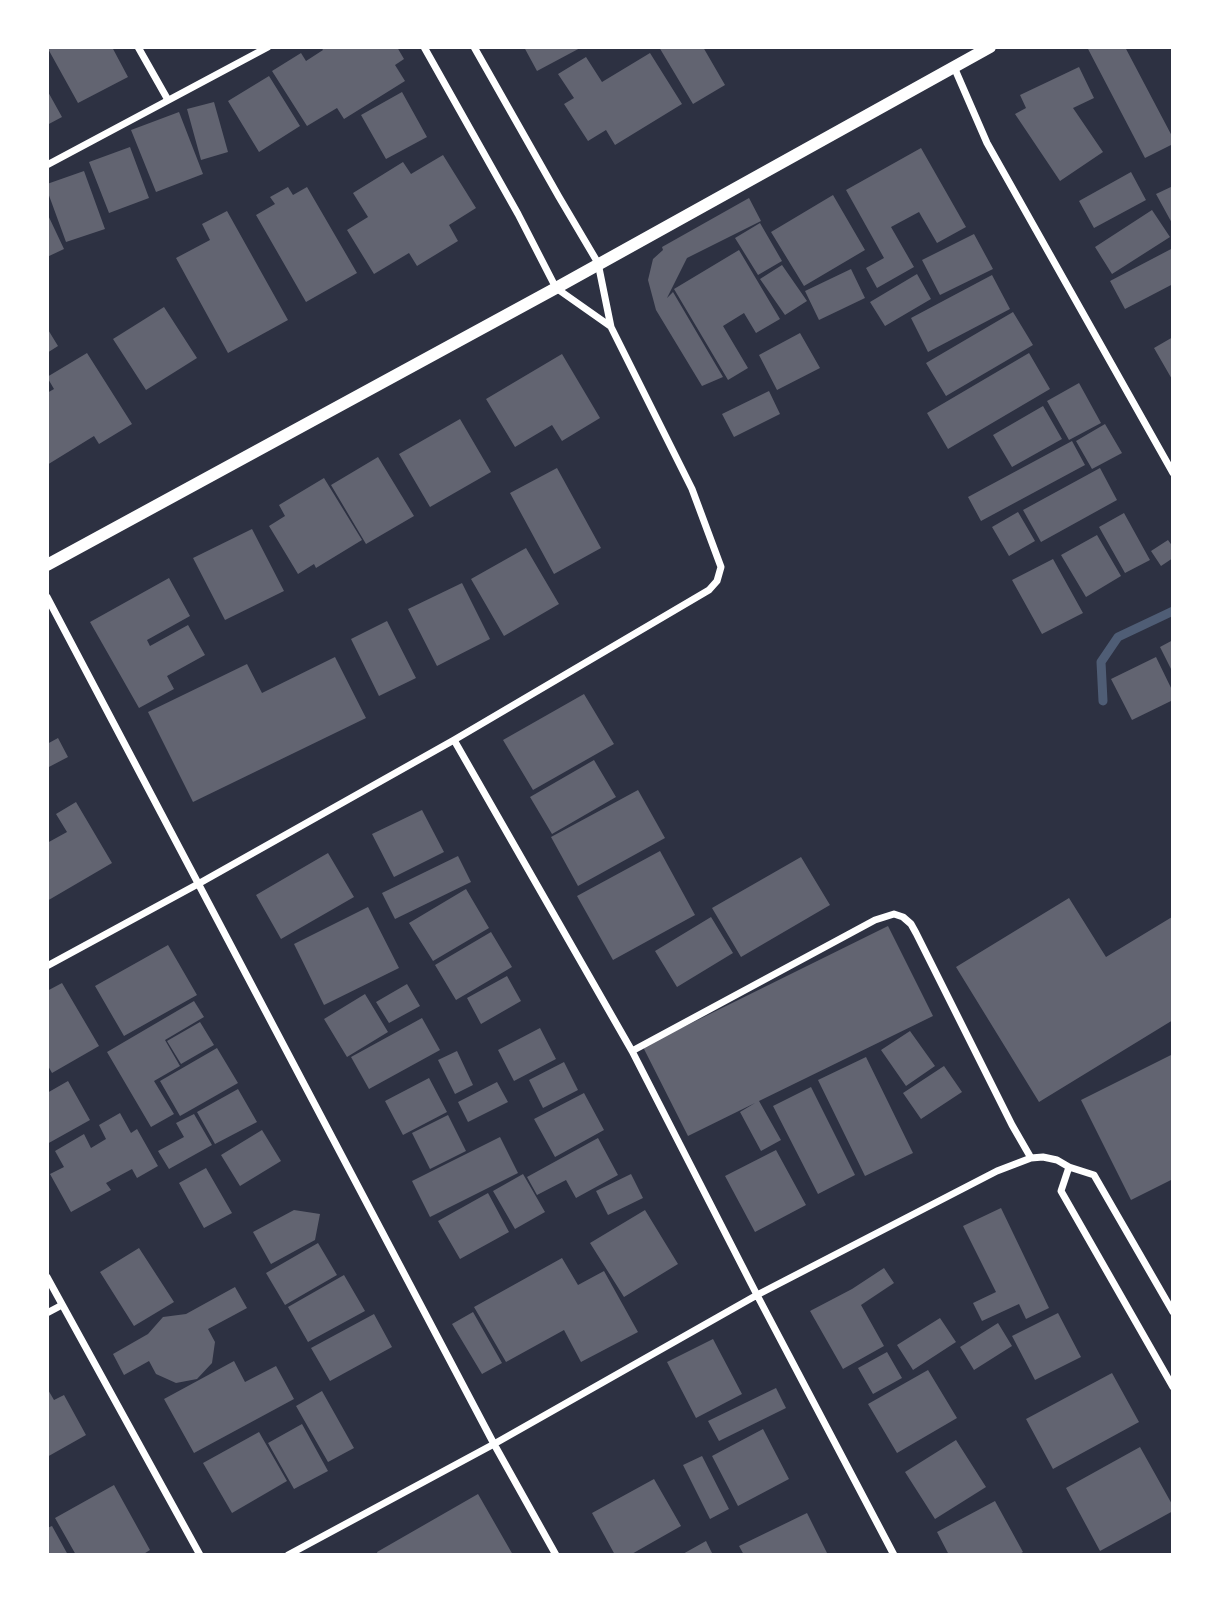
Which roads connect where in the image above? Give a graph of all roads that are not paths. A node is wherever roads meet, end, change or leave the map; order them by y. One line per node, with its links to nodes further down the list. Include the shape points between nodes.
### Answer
1 (138, 47): 7 (street)
2 (268, 47): 7 (street)
3 (424, 47): 10 (street)
4 (474, 47): 9 (street)
5 (990, 47): 6 (street)
6 (954, 67): 9 (street); 12 (street, via 986,143)
7 (168, 100): 8 (street)
8 (47, 165)
9 (598, 263): 10 (street); 11 (street)
10 (556, 288): 11 (street); 13 (street)
11 (611, 327): 15 (street, via 692,489 721,567 717,580 709,590)
12 (1173, 474)
13 (47, 565)
14 (47, 597): 16 (street)
15 (454, 740): 16 (street); 18 (street)
16 (198, 884): 17 (street); 27 (street)
17 (47, 966)
18 (632, 1051): 19 (street, via 894,914 911,924); 22 (street)
19 (1031, 1158): 20 (street, via 1057,1160); 22 (street)
20 (1069, 1167): 24 (street, via 1094,1175); 26 (street, via 1062,1191)
21 (47, 1277): 23 (street)
22 (757, 1295): 27 (street); 31 (street)
23 (62, 1305): 25 (street); 28 (street)
24 (1173, 1312)
25 (47, 1313)
26 (1173, 1387)
27 (494, 1444): 29 (street); 30 (street)
28 (200, 1555)
29 (288, 1555)
30 (556, 1555)
31 (894, 1555)

